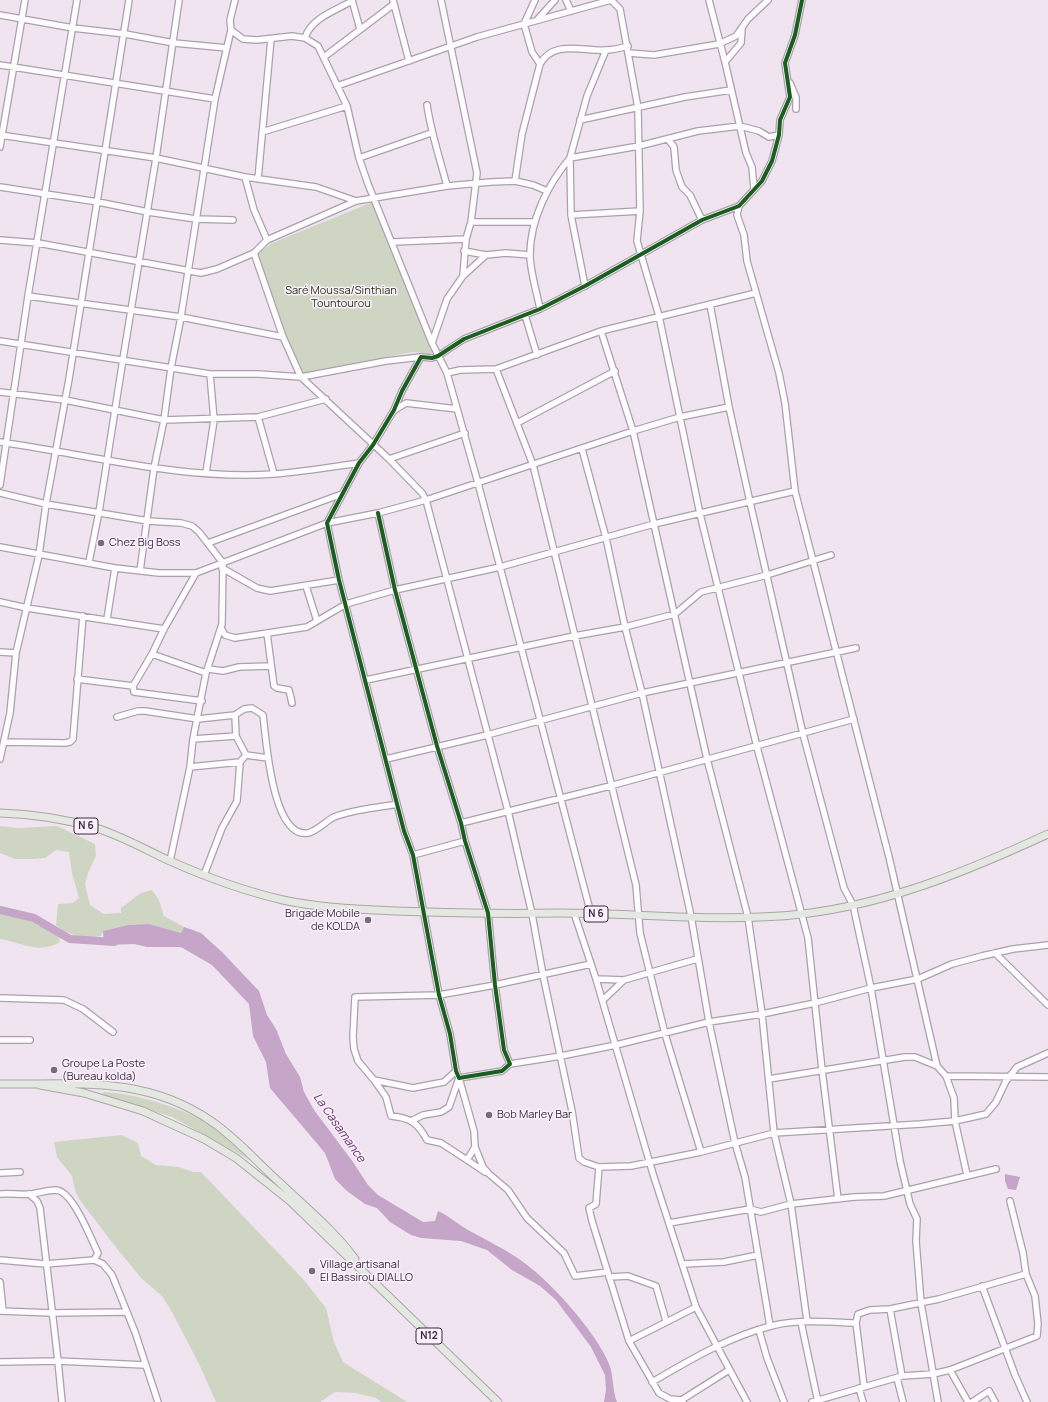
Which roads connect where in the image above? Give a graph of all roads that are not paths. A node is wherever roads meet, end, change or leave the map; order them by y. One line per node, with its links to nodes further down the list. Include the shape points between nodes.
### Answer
1 (25, 0): 18 (street)
2 (77, 0): 21 (street)
3 (129, 0): 25 (street)
4 (179, 0): 28 (street)
5 (235, 0): 24 (street, via 230,20)
6 (441, 0): 31 (street)
7 (535, 0): 20 (street)
8 (555, 0): 19 (street)
9 (566, 0): 16 (street)
10 (611, 0): 16 (street); 30 (street, via 620,9)
11 (709, 0): 29 (street)
12 (768, 0): 23 (street, via 748,19)
13 (802, 0): 42 (street, via 795,35 785,63)
14 (352, 1): 22 (street); 26 (street, via 316,21 308,29)
15 (394, 2): 22 (street); 36 (street)
16 (571, 10): 19 (street)
17 (0, 15): 18 (street)
18 (23, 18): 21 (street); 40 (street)
19 (537, 21): 20 (street)
20 (524, 24): 31 (street); 38 (street, via 532,52)
21 (73, 28): 25 (street); 41 (street)
22 (360, 29): 35 (street)
23 (742, 29): 29 (street, via 736,36); 37 (street, via 741,43)
24 (231, 30): 27 (street, via 243,39); 32 (street)
25 (125, 34): 28 (street); 43 (street)
26 (305, 38): 27 (street, via 292,36); 35 (street, via 318,46)
27 (271, 39): 54 (street)
28 (174, 43): 32 (street); 46 (street)
29 (719, 44): 34 (street, via 654,55); 37 (street)
30 (628, 46): 33 (street); 34 (street)
31 (452, 47): 36 (street); 70 (street, via 477,173)
32 (226, 48): 47 (street)
33 (606, 50): 38 (street, via 571,48 553,51 545,56); 52 (street)
34 (629, 53): 50 (street)
35 (324, 57): 44 (street)
36 (410, 62): 44 (street)
37 (725, 62): 45 (street)
38 (540, 64): 69 (street, via 522,134)
39 (0, 66): 40 (street)
40 (15, 67): 41 (street); 56 (street)
41 (65, 76): 43 (street); 59 (street)
42 (788, 78): 51 (street, via 794,88); 57 (street, via 790,97 780,120)
43 (117, 83): 46 (street); 62 (street)
44 (337, 86): 49 (street)
45 (731, 90): 50 (street); 53 (street)
46 (165, 91): 47 (street); 63 (street)
47 (215, 99): 66 (street)
48 (427, 105): 55 (street)
49 (347, 106): 54 (street); 64 (street)
50 (638, 108): 52 (street); 60 (street)
51 (796, 109)
52 (580, 120): 65 (street)
53 (740, 126): 57 (street, via 770,137); 58 (street, via 698,131); 73 (street, via 752,167)
54 (262, 132): 68 (street)
55 (432, 133): 64 (street); 71 (street)
56 (1, 135): 59 (street); 61 (street)
57 (779, 135): 73 (street, via 767,173)
58 (668, 139): 60 (street); 85 (street, via 674,148 676,170 682,186 690,195)
59 (55, 143): 62 (street); 75 (street)
60 (639, 146): 65 (street); 80 (street)
61 (0, 148)
62 (106, 151): 63 (street); 78 (street)
63 (156, 158): 66 (street); 81 (street)
64 (359, 158): 76 (street)
65 (570, 158): 74 (street); 82 (street)
66 (204, 169): 67 (street); 83 (street)
67 (245, 177): 68 (street); 90 (street, via 254,210)
68 (258, 179): 77 (street, via 316,187)
69 (515, 181): 70 (street); 74 (street)
70 (474, 185): 71 (street); 86 (street)
71 (446, 186): 76 (street)
72 (0, 187): 75 (street)
73 (754, 189): 79 (street)
74 (547, 191): 87 (street)
75 (46, 194): 78 (street); 92 (street)
76 (374, 199): 77 (street); 91 (street)
77 (356, 201): 90 (street)
78 (98, 202): 81 (street); 94 (street)
79 (739, 206): 85 (street); 103 (street, via 737,215 744,235 747,261)
80 (640, 211): 82 (street); 96 (street, via 637,241)
81 (148, 212): 83 (street); 99 (street)
82 (570, 215): 102 (street)
83 (196, 219): 84 (street); 100 (street)
84 (233, 220)
85 (702, 220): 96 (street)
86 (471, 222): 87 (street); 88 (street)
87 (535, 222): 98 (street)
88 (466, 239): 91 (street); 93 (street)
89 (0, 240): 92 (street)
90 (267, 240): 95 (street)
91 (393, 242): 115 (street)
92 (38, 243): 94 (street); 104 (street)
93 (464, 251): 97 (street); 101 (street)
94 (90, 253): 99 (street); 105 (street)
95 (254, 253): 100 (street, via 208,271); 113 (street)
96 (642, 254): 102 (street); 110 (street)
97 (486, 255): 98 (street); 101 (street)
98 (530, 255): 107 (street)
99 (138, 262): 100 (street); 108 (street)
100 (188, 270): 111 (street)
101 (463, 276): 115 (street, via 447,299)
102 (585, 286): 107 (street)
103 (756, 293): 106 (street); 156 (street, via 785,403)
104 (28, 296): 105 (street); 116 (street)
105 (81, 304): 108 (street); 117 (street)
106 (710, 304): 110 (street); 132 (street)
107 (540, 309): 109 (street)
108 (132, 310): 111 (street); 121 (street)
109 (525, 315): 118 (street); 119 (street, via 464,339)
110 (659, 316): 112 (street); 137 (street)
111 (181, 317): 113 (street); 122 (street)
112 (601, 331): 118 (street); 124 (street)
113 (284, 336): 127 (street)
114 (0, 340): 116 (street)
115 (432, 343): 119 (street)
116 (21, 344): 117 (street); 129 (street)
117 (73, 352): 121 (street); 131 (street)
118 (537, 355): 123 (street)
119 (438, 356): 120 (street); 125 (street)
120 (421, 357): 127 (street); 135 (street)
121 (122, 359): 122 (street); 134 (street)
122 (171, 368): 126 (street); 138 (street)
123 (496, 369): 125 (street); 140 (street)
124 (615, 371): 140 (street); 141 (street)
125 (447, 373): 133 (street)
126 (210, 374): 127 (street); 139 (street)
127 (301, 377): 130 (street)
128 (0, 392): 129 (street)
129 (13, 394): 131 (street); 143 (street)
130 (326, 399): 136 (street); 144 (street)
131 (65, 400): 134 (street); 146 (street)
132 (728, 407): 137 (street); 160 (street)
133 (457, 408): 135 (street, via 406,403); 142 (street)
134 (115, 409): 138 (street); 148 (street)
135 (394, 410): 144 (street)
136 (258, 417): 139 (street); 153 (street)
137 (680, 417): 141 (street); 164 (street)
138 (164, 420): 139 (street); 151 (street)
139 (214, 420): 152 (street)
140 (517, 423): 150 (street)
141 (632, 431): 145 (street); 167 (street)
142 (465, 433): 147 (street); 154 (street)
143 (3, 442): 146 (street); 155 (street)
144 (373, 445): 147 (street); 149 (street)
145 (582, 448): 150 (street); 168 (street)
146 (55, 452): 148 (street); 161 (street)
147 (389, 459): 159 (street)
148 (106, 461): 151 (street); 162 (street)
149 (359, 463): 153 (street); 158 (street)
150 (532, 465): 154 (street); 171 (street)
151 (154, 468): 152 (street); 165 (street)
152 (206, 473): 153 (street)
153 (274, 474)
154 (478, 483): 159 (street); 177 (street)
155 (0, 485)
156 (795, 491): 160 (street); 175 (street)
157 (0, 494): 161 (street)
158 (342, 494): 166 (street); 169 (street)
159 (426, 500): 163 (street); 182 (street)
160 (750, 502): 164 (street); 181 (street)
161 (46, 504): 162 (street); 172 (street)
162 (100, 512): 165 (street); 174 (street)
163 (378, 513): 166 (street); 186 (street)
164 (700, 514): 167 (street); 185 (street)
165 (148, 521): 169 (street, via 192,526); 179 (street)
166 (327, 523): 176 (street); 183 (street)
167 (654, 524): 168 (street); 190 (street)
168 (606, 538): 171 (street); 194 (street)
169 (208, 543): 176 (street)
170 (0, 547): 172 (street)
171 (554, 551): 177 (street); 198 (street)
172 (39, 555): 174 (street); 189 (street)
173 (831, 555): 175 (street)
174 (89, 562): 178 (street)
175 (812, 562): 181 (street); 201 (street)
176 (222, 566): 180 (street); 184 (street, via 263,590); 195 (street, via 223,608)
177 (500, 567): 182 (street); 199 (street)
178 (115, 568): 179 (street); 192 (street)
179 (140, 571): 180 (street)
180 (196, 573): 196 (street)
181 (767, 575): 185 (street); 206 (street)
182 (447, 578): 186 (street); 205 (street)
183 (339, 580): 184 (street); 188 (street)
184 (306, 586): 193 (street)
185 (719, 589): 190 (street, via 701,592); 210 (street)
186 (395, 590): 188 (street); 208 (street)
187 (0, 602): 189 (street)
188 (346, 604): 193 (street); 212 (street)
189 (27, 608): 191 (street); 203 (street)
190 (675, 614): 194 (street); 213 (street)
191 (83, 616): 192 (street); 211 (street)
192 (107, 619): 196 (street)
193 (317, 621): 197 (street, via 307,627)
194 (625, 627): 198 (street); 215 (street)
195 (220, 628): 197 (street, via 230,637); 209 (street)
196 (164, 629): 204 (street)
197 (267, 633): 207 (street)
198 (574, 636): 199 (street); 218 (street)
199 (522, 648): 205 (street); 222 (street)
200 (856, 648): 201 (street)
201 (836, 651): 206 (street); 223 (street)
202 (0, 652): 203 (street)
203 (16, 653): 228 (street, via 12,700)
204 (152, 654): 209 (street); 214 (street)
205 (468, 659): 208 (street); 225 (street)
206 (787, 663): 210 (street); 224 (street)
207 (270, 666): 209 (street); 217 (street, via 274,686 289,690)
208 (417, 670): 212 (street); 229 (street)
209 (208, 671): 216 (street)
210 (740, 672): 213 (street); 230 (street)
211 (77, 679): 214 (street); 228 (street, via 73,738 70,742)
212 (366, 680): 235 (street)
213 (690, 683): 215 (street); 234 (street)
214 (133, 686): 216 (street, via 134,692)
215 (642, 693): 218 (street); 238 (street)
216 (202, 701): 221 (street)
217 (292, 703)
218 (592, 707): 222 (street); 239 (street)
219 (235, 715): 221 (street); 226 (street); 232 (street, via 244,709 252,708 263,715)
220 (117, 717): 221 (street, via 138,710)
221 (198, 719): 227 (street)
222 (540, 720): 225 (street); 240 (street)
223 (854, 720): 224 (street); 250 (street)
224 (803, 734): 230 (street); 251 (street, via 844,888)
225 (487, 735): 229 (street); 242 (street)
226 (236, 736): 227 (street); 231 (street)
227 (193, 739): 237 (street)
228 (4, 742): 233 (street)
229 (437, 746): 235 (street); 244 (street)
230 (757, 747): 234 (street); 257 (street)
231 (246, 755): 232 (street); 236 (street)
232 (268, 758): 241 (street, via 272,784 280,807 289,825 299,832 310,833 334,818 350,812)
233 (0, 759)
234 (707, 759): 238 (street); 260 (street)
235 (386, 760): 241 (street)
236 (240, 762): 237 (street); 249 (street, via 238,801 222,828)
237 (190, 767): 248 (street)
238 (660, 772): 239 (street); 259 (street)
239 (610, 786): 240 (street); 258 (street, via 636,885)
240 (561, 797): 242 (street); 256 (street)
241 (397, 804): 247 (street)
242 (508, 811): 244 (street); 255 (street)
243 (0, 813): 248 (main road, N 6, via 29,814 98,829)
244 (461, 823): 246 (street)
245 (1048, 834): 250 (main road, N 6, via 942,879)
246 (464, 841): 247 (street); 253 (street)
247 (413, 855): 252 (street)
248 (170, 861): 249 (main road, N 6)
249 (204, 875): 252 (main road, N 6, via 219,882 282,900 316,906)
250 (898, 894): 251 (main road, N 6); 268 (street)
251 (853, 905): 257 (main road, N 6); 271 (street)
252 (424, 912): 253 (main road, N 6); 272 (street)
253 (488, 913): 255 (main road, N 6); 270 (street)
254 (574, 913): 255 (main road, N 6); 256 (main road, N 6); 264 (street)
255 (532, 914): 266 (street)
256 (591, 914): 258 (main road, N 6)
257 (803, 914): 260 (main road, N 6); 275 (street)
258 (639, 916): 259 (main road, N 6); 265 (street, via 640,933)
259 (691, 916): 260 (main road, N 6); 263 (street)
260 (748, 917): 277 (street)
261 (1048, 945): 262 (street)
262 (995, 953): 268 (street, via 952,964); 276 (street)
263 (697, 959): 265 (street); 278 (street)
264 (592, 964): 266 (street); 267 (street)
265 (650, 971): 269 (street); 280 (street)
266 (543, 975): 270 (street); 285 (street)
267 (596, 979): 269 (street); 274 (street)
268 (918, 979): 271 (street); 288 (street)
269 (624, 980): 274 (street)
270 (495, 985): 272 (street); 287 (street, via 504,1050)
271 (871, 988): 275 (street); 286 (street)
272 (439, 995): 290 (street, via 450,1034); 295 (street, via 355,997 354,1049 358,1061)
273 (0, 998): 279 (street, via 64,1000 83,1009)
274 (602, 1000): 283 (street)
275 (815, 1003): 277 (street); 289 (street)
276 (1048, 1005)
277 (762, 1014): 278 (street); 296 (street)
278 (709, 1022): 280 (street); 304 (street)
279 (113, 1032)
280 (665, 1034): 283 (street); 306 (street)
281 (0, 1040): 282 (street)
282 (30, 1040)
283 (616, 1045): 285 (street); 308 (street)
284 (1048, 1053): 292 (street, via 1017,1068)
285 (561, 1056): 287 (street); 309 (street, via 579,1158)
286 (885, 1061): 288 (street, via 905,1056 915,1057); 289 (street); 301 (street)
287 (510, 1064): 294 (street, via 502,1071)
288 (937, 1066): 291 (street)
289 (822, 1070): 296 (street); 302 (street)
290 (456, 1071): 294 (street); 295 (street, via 444,1082 412,1088)
291 (946, 1076): 292 (street); 300 (street, via 954,1098)
292 (1010, 1076): 293 (street); 300 (street, via 996,1102 986,1114)
293 (1048, 1077)
294 (459, 1078): 299 (street, via 449,1107); 305 (street, via 474,1131)
295 (374, 1080): 299 (street, via 386,1097 391,1116)
296 (769, 1080): 303 (street)
297 (0, 1084): 298 (main road)
298 (40, 1085): 328 (main road, via 121,1103 204,1139 236,1158 290,1201); 328 (main road, via 74,1083 120,1086 146,1091 196,1111 250,1153 342,1241)
299 (411, 1121): 307 (street, via 420,1126 427,1140 441,1143)
300 (955, 1121): 301 (street); 314 (street)
301 (896, 1125): 302 (street); 315 (street, via 900,1161)
302 (830, 1130): 303 (street); 318 (street)
303 (774, 1133): 304 (street); 320 (street)
304 (735, 1143): 306 (street); 321 (street)
305 (475, 1147): 307 (street); 313 (street, via 483,1167)
306 (701, 1152): 308 (street)
307 (467, 1160): 313 (street)
308 (651, 1162): 309 (street, via 631,1166); 322 (street)
309 (599, 1167): 329 (street, via 596,1204 589,1208)
310 (996, 1169): 314 (street)
311 (20, 1172): 312 (street)
312 (0, 1173)
313 (489, 1174): 329 (street, via 508,1190 527,1218 564,1253 575,1276)
314 (967, 1175): 315 (street)
315 (908, 1190): 318 (street, via 884,1196); 333 (street, via 910,1204 917,1219 916,1241)
316 (0, 1194): 317 (street)
317 (29, 1194): 325 (street, via 56,1190 74,1204 98,1253); 326 (street, via 40,1208)
318 (838, 1199): 320 (street)
319 (1010, 1201): 330 (street)
320 (791, 1204): 321 (street, via 761,1212); 340 (street)
321 (750, 1209): 322 (street); 323 (street)
322 (669, 1223): 327 (street)
323 (758, 1255): 327 (street, via 724,1262); 343 (street)
324 (0, 1260): 326 (street)
325 (94, 1260): 326 (street); 337 (street, via 103,1264 112,1275)
326 (46, 1264): 338 (street)
327 (683, 1264): 334 (street)
328 (362, 1269): 361 (main road, N12)
329 (608, 1274): 339 (street, via 628,1276 655,1285); 345 (street)
330 (1026, 1274): 332 (street); 347 (street, via 1035,1296 1037,1336)
331 (0, 1282): 336 (street)
332 (982, 1286): 333 (street); 347 (street)
333 (921, 1303): 335 (street); 353 (street)
334 (696, 1307): 339 (street); 346 (street)
335 (890, 1309): 342 (street, via 870,1310 858,1314); 354 (street)
336 (2, 1311): 338 (street)
337 (125, 1312): 338 (street); 350 (street, via 135,1332)
338 (52, 1313): 348 (street)
339 (666, 1321): 345 (street)
340 (807, 1321): 341 (street); 342 (street)
341 (801, 1322): 343 (street); 358 (street)
342 (856, 1323): 356 (street)
343 (770, 1326): 344 (street)
344 (760, 1330): 346 (street); 363 (street, via 767,1358)
345 (629, 1341): 355 (street)
346 (716, 1345): 351 (street); 355 (street)
347 (1005, 1347): 352 (street); 370 (street)
348 (58, 1361): 349 (street); 350 (street); 359 (street)
349 (0, 1362)
350 (145, 1365): 360 (street)
351 (729, 1370): 357 (street); 362 (street)
352 (950, 1370): 353 (street); 367 (street)
353 (933, 1374): 354 (street); 366 (street)
354 (900, 1377): 356 (street); 365 (street)
355 (652, 1382): 357 (street, via 659,1393)
356 (862, 1387): 358 (street); 364 (street)
357 (681, 1401)
358 (816, 1401)
359 (62, 1402)
360 (158, 1402)
361 (498, 1402)
362 (747, 1402)
363 (784, 1402)
364 (863, 1402)
365 (903, 1402)
366 (938, 1402)
367 (968, 1402)
368 (972, 1402): 369 (street, via 989,1391)
369 (996, 1402)
370 (1027, 1402)

